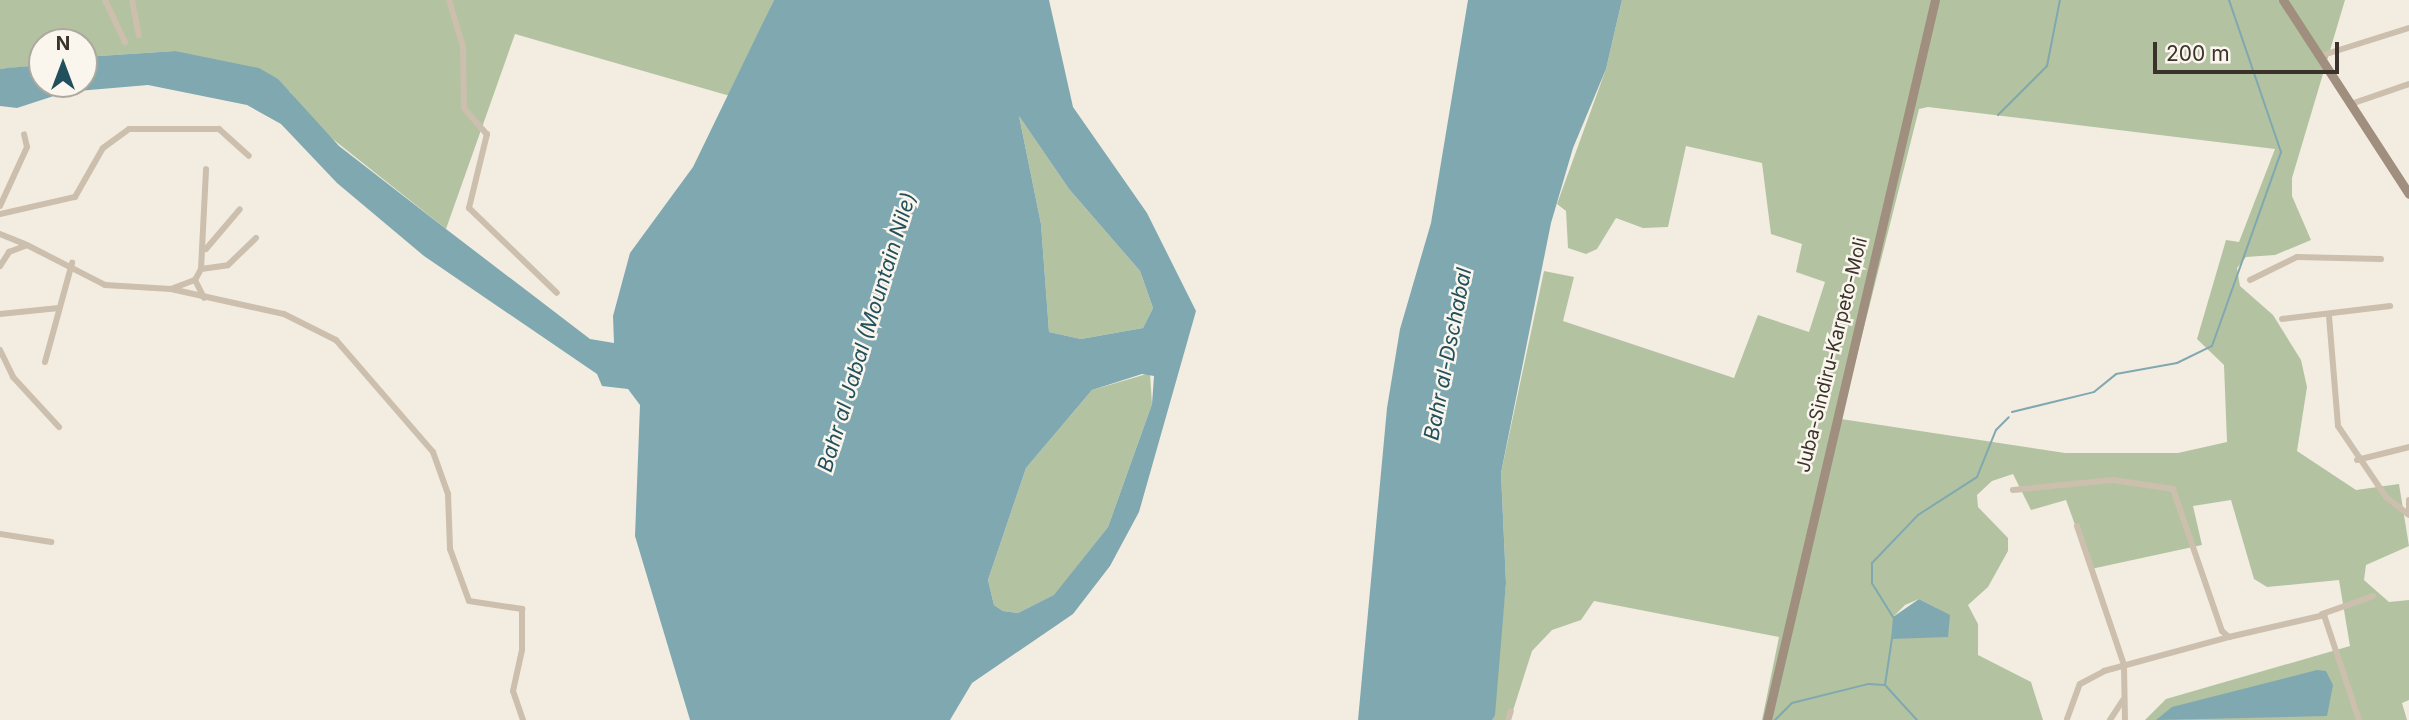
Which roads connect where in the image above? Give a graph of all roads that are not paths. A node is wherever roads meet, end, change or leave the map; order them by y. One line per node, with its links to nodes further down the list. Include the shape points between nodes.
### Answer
1 (105, 0): 8 (street)
2 (132, 0): 7 (street)
3 (449, 0): 30 (street, via 463,47 464,108 487,134 469,208)
4 (1935, 0): 57 (main road, Juba-Sindiru-Karpeto-Moli)
5 (2283, 0): 9 (main road)
6 (2409, 28): 9 (street)
7 (139, 34)
8 (125, 42)
9 (2320, 56): 11 (main road)
10 (2409, 84): 11 (street)
11 (2351, 104): 15 (main road)
12 (24, 134): 16 (street, via 27,147)
13 (249, 156): 18 (street, via 219,129 128,129 103,148 75,197)
14 (206, 169): 22 (street)
15 (2409, 194)
16 (0, 206)
17 (240, 209): 22 (street)
18 (0, 215)
19 (0, 234): 21 (street)
20 (256, 238): 26 (street, via 228,265)
21 (27, 245): 24 (street); 25 (street, via 9,252)
22 (206, 248): 26 (street)
23 (2381, 260): 28 (street, via 2297,257)
24 (72, 263): 29 (street, via 104,285); 33 (street)
25 (0, 266)
26 (201, 269): 27 (street)
27 (195, 280): 29 (street); 31 (street)
28 (2250, 280)
29 (171, 289): 31 (street)
30 (557, 293)
31 (204, 298): 55 (street, via 313,323 361,362 433,452 448,494 450,549 469,601 522,609 513,691)
32 (2390, 306): 35 (street)
33 (59, 308): 34 (street); 38 (street)
34 (0, 314)
35 (2329, 316): 36 (street); 41 (street, via 2336,421)
36 (2282, 319)
37 (0, 350): 39 (street, via 13,376)
38 (46, 362)
39 (59, 427)
40 (2409, 447): 41 (street)
41 (2357, 460): 44 (street)
42 (2012, 490): 50 (street, via 2113,480 2174,489)
43 (2409, 500): 44 (street)
44 (2409, 515)
45 (2077, 526): 51 (street)
46 (0, 534): 47 (street)
47 (51, 542)
48 (2373, 596): 49 (street)
49 (2322, 614): 50 (street); 60 (street, via 2345,664)
50 (2229, 637): 51 (street)
51 (2124, 665): 52 (street); 54 (street, via 2080,684)
52 (2123, 698): 58 (street); 59 (street)
53 (1511, 711): 56 (street)
54 (2067, 719)
55 (523, 720)
56 (1508, 720)
57 (1767, 720)
58 (2110, 720)
59 (2125, 720)
60 (2359, 720)

